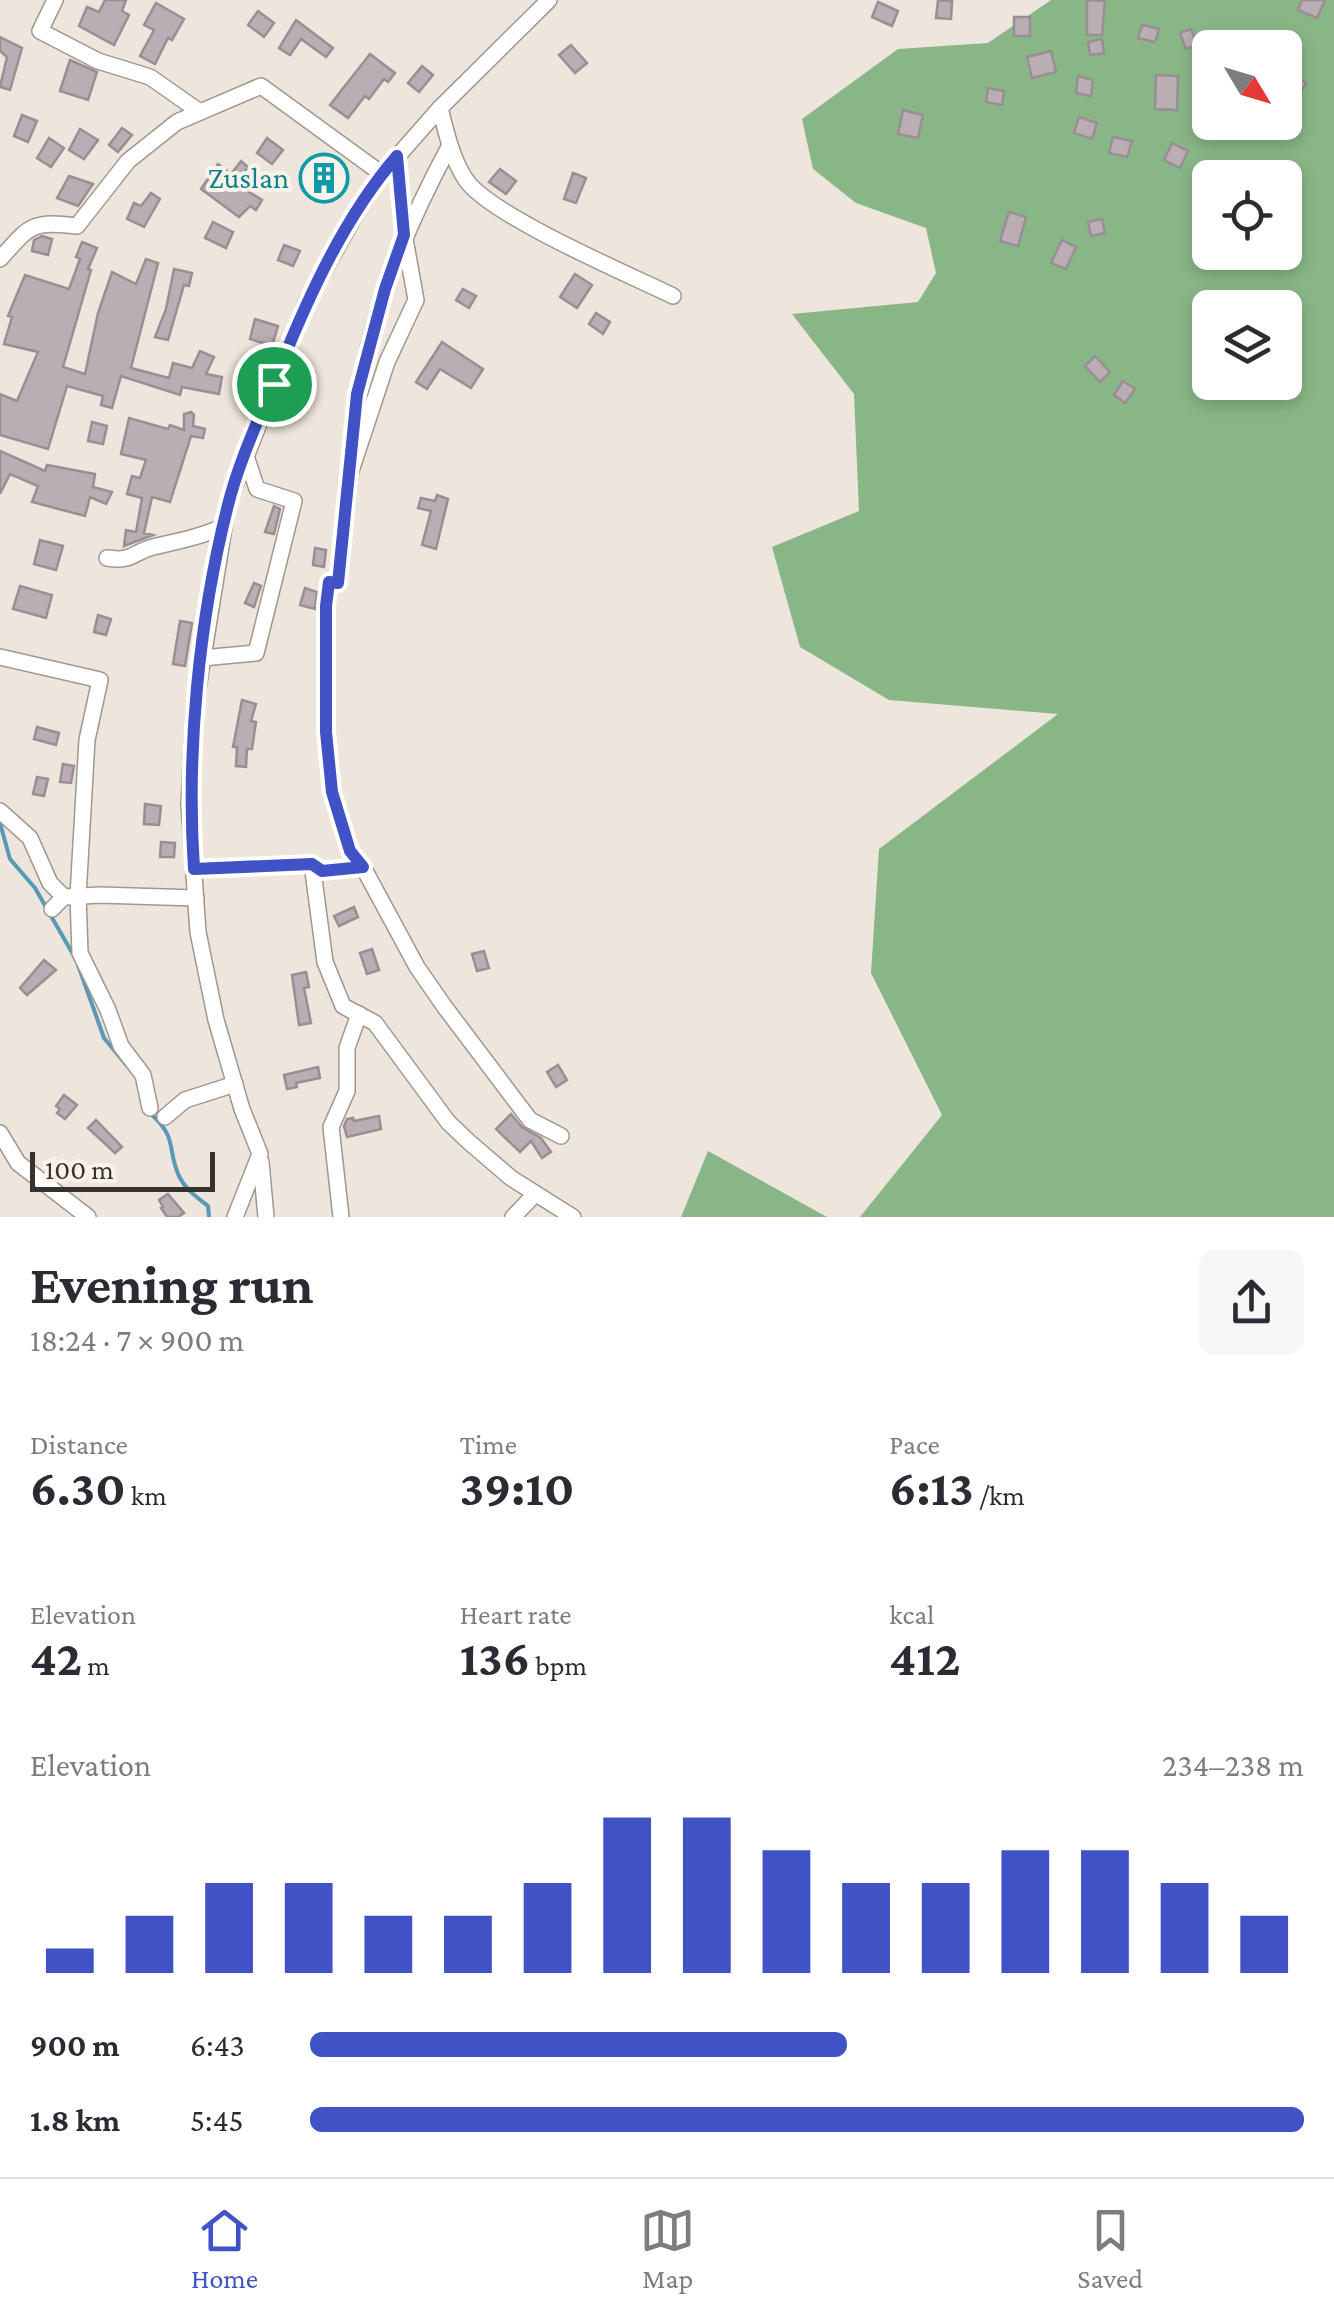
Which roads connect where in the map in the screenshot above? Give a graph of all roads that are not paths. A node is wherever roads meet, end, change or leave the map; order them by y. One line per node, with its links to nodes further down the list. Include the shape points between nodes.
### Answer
1 (56, 0): 4 (street, via 40,31 98,61 150,77)
2 (549, 0): 3 (street)
3 (440, 108): 5 (street); 6 (street)
4 (200, 112): 7 (street, via 261,86); 9 (street, via 128,161 77,226 45,222 22,234)
5 (450, 144): 8 (street); 10 (street, via 467,182 498,208)
6 (397, 156): 7 (street); 8 (street)
7 (382, 174): 11 (street, via 306,303)
8 (404, 235): 12 (street, via 357,394); 12 (street, via 416,300)
9 (0, 259)
10 (673, 296)
11 (246, 456): 13 (street); 16 (street, via 258,489 294,500 289,528 256,653)
12 (350, 474): 19 (street, via 338,583 329,582 326,606 326,732 332,792 350,851)
13 (224, 526): 14 (street, via 148,548 136,558); 16 (street)
14 (107, 558)
15 (0, 657): 21 (street, via 100,680)
16 (202, 658): 20 (street, via 190,804)
17 (0, 812): 21 (street, via 30,838 50,883)
18 (312, 864): 19 (street, via 322,871); 20 (street); 24 (street, via 325,962 343,1006)
19 (363, 867): 29 (street, via 444,1006 530,1120)
20 (194, 869): 22 (street)
21 (71, 897): 22 (street); 23 (street); 26 (street, via 80,953 121,1046 143,1075)
22 (196, 898): 25 (street, via 205,967)
23 (52, 909)
24 (358, 1014): 31 (street, via 375,1023 448,1122); 35 (street, via 348,1048 347,1091 331,1127)
25 (235, 1084): 27 (street, via 185,1100); 30 (street)
26 (150, 1108)
27 (166, 1118)
28 (0, 1132): 32 (street, via 18,1163)
29 (562, 1136)
30 (260, 1154): 33 (street); 34 (street)
31 (536, 1194): 36 (street); 37 (street)
32 (88, 1217)
33 (235, 1217)
34 (266, 1217)
35 (341, 1217)
36 (512, 1217)
37 (573, 1217)

